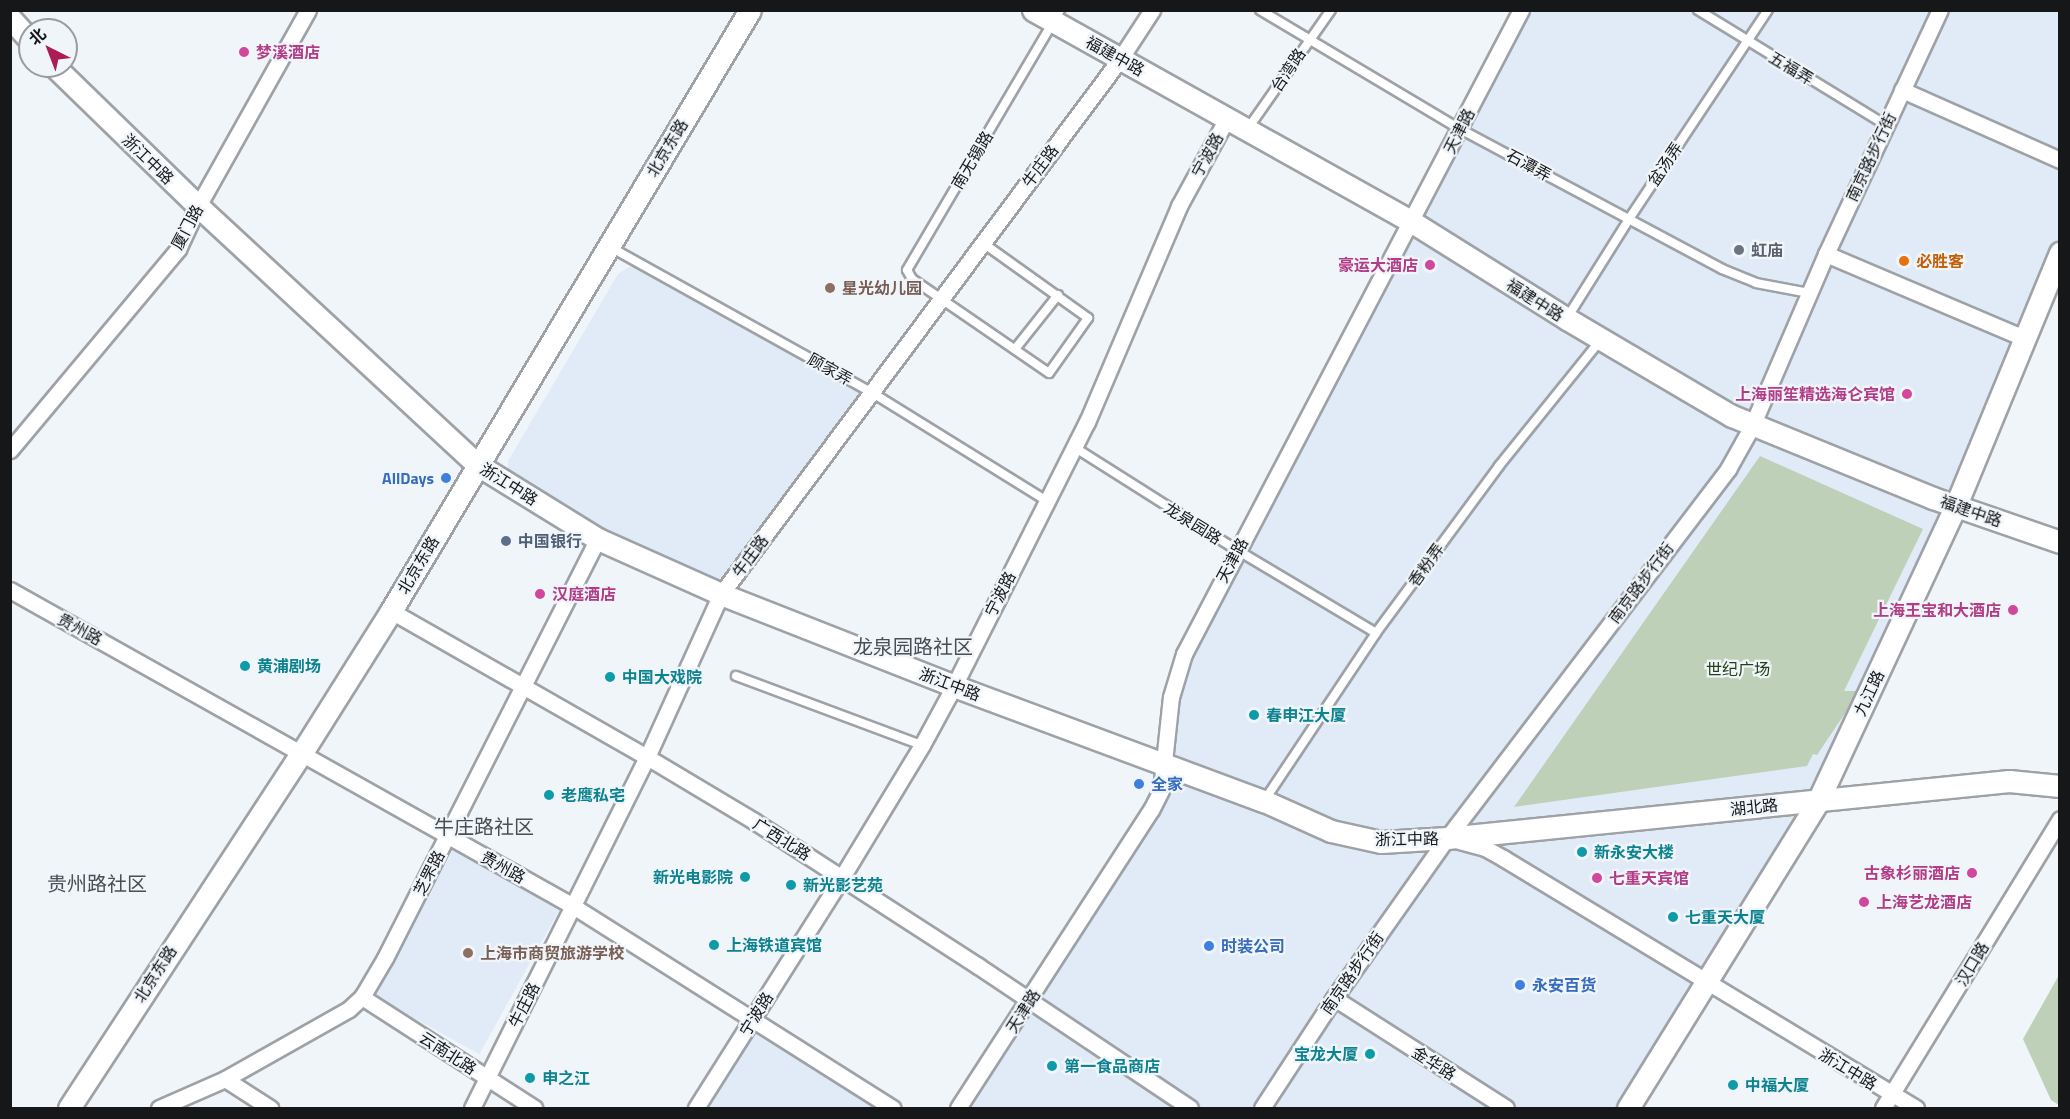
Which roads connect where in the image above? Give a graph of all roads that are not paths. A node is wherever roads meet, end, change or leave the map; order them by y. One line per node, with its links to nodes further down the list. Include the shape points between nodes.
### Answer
1 (308, 10): 24 (street, 厦门路)
2 (736, 10): 18 (street, via 696,79)
3 (750, 10): 18 (street, 北京东路)
4 (1033, 10): 12 (street, 福建中路)
5 (1152, 10): 15 (street)
6 (1260, 10): 13 (lane, 石潭弄)
7 (1331, 10): 13 (lane, 台湾路)
8 (1521, 10): 21 (street, 天津路)
9 (1698, 10): 14 (lane, 五福弄)
10 (1768, 10): 14 (lane, 盆汤弄)
11 (1940, 10): 17 (street, 南京路步行街)
12 (1057, 16): 15 (street, 福建中路); 33 (lane, 南无锡路, via 907,270 912,279)
13 (1308, 40): 21 (lane, 石潭弄); 22 (lane, 台湾路)
14 (1748, 42): 20 (lane, 五福弄); 25 (lane, 盆汤弄)
15 (1120, 58): 19 (street, 福建中路); 27 (street, 牛庄路)
16 (66, 78): 24 (street, 浙江中路)
17 (1902, 90): 20 (street, 南京路步行街); 23 (street)
18 (692, 106): 28 (street, 北京东路)
19 (1226, 120): 22 (street, 福建中路); 40 (street, 宁波路, via 1179,206 1112,368)
20 (1886, 124): 30 (street, 南京路步行街)
21 (1460, 129): 25 (lane, 石潭弄); 26 (street, 天津路)
22 (1246, 131): 26 (street, 福建中路)
23 (2060, 160)
24 (198, 206): 41 (street, 厦门路, via 178,249); 42 (street, 浙江中路)
25 (1629, 219): 31 (lane, 石潭弄, via 1756,283); 34 (lane, 盆汤弄)
26 (1412, 222): 34 (street, 福建中路); 47 (street, 天津路)
27 (983, 243): 32 (lane); 33 (street, 牛庄路)
28 (608, 246): 38 (lane, 顾家弄); 42 (street, 北京东路)
29 (2060, 253): 35 (street, 九江路)
30 (1826, 254): 31 (street, 南京路步行街); 35 (street)
31 (1809, 293): 39 (street, 南京路步行街)
32 (1058, 295): 37 (lane); 37 (lane, via 1088,318 1049,373)
33 (941, 299): 37 (lane); 38 (street, 牛庄路)
34 (1567, 319): 36 (street, 福建中路)
35 (2024, 338): 44 (street, 九江路)
36 (1601, 340): 39 (street, 福建中路); 51 (lane, 香粉弄, via 1499,466)
37 (1015, 349)
38 (871, 392): 43 (lane, 顾家弄); 49 (street, 牛庄路)
39 (1752, 426): 44 (street, 福建中路); 64 (street, 南京路步行街, via 1728,469)
40 (1074, 447): 43 (street, 宁波路); 47 (lane, 龙泉园路)
41 (10, 450)
42 (478, 465): 45 (street, 浙江中路); 50 (street, 北京东路)
43 (1047, 501): 53 (street, 宁波路)
44 (1956, 505): 46 (street, 福建中路); 61 (street, 九江路)
45 (598, 539): 49 (street, 浙江中路); 54 (street, 芝罘路)
46 (2060, 542)
47 (1237, 550): 51 (lane, 龙泉园路); 58 (street, 天津路, via 1184,654 1171,697)
48 (10, 590): 56 (street, 贵州路)
49 (721, 594): 53 (street, 浙江中路); 57 (street, 牛庄路)
50 (391, 611): 54 (street, 广西北路); 56 (street, 北京东路)
51 (1376, 633): 60 (lane, 香粉弄)
52 (736, 676): 55 (lane)
53 (954, 686): 55 (street, 宁波路); 58 (street, 浙江中路)
54 (525, 687): 57 (street, 广西北路); 63 (street, 芝罘路)
55 (922, 745): 65 (street, 宁波路)
56 (301, 754): 63 (street, 贵州路); 75 (street, 北京东路)
57 (647, 757): 65 (street, 广西北路); 66 (street, 牛庄路)
58 (1164, 763): 60 (street, 浙江中路); 70 (street, 天津路, via 1161,790 1152,810)
59 (2060, 786): 61 (street, 湖北路, via 2009,781)
60 (1264, 801): 64 (street, 浙江中路, via 1331,831 1357,838 1381,842)
61 (1818, 801): 64 (street, 湖北路); 67 (street, 九江路)
62 (2060, 819): 74 (street, 汉口路)
63 (448, 836): 66 (street, 贵州路); 68 (street, 芝罘路)
64 (1448, 838): 67 (street, 浙江中路, via 1494,853); 69 (street, 南京路步行街)
65 (842, 877): 70 (street, 广西北路); 71 (street, 宁波路)
66 (573, 906): 71 (street, 贵州路); 72 (street, 牛庄路)
67 (1707, 984): 74 (street, 浙江中路); 86 (street, 九江路)
68 (362, 997): 72 (street, 云南北路); 73 (street, 芝罘路, via 349,1009)
69 (1334, 998): 84 (street, 南京路步行街); 85 (street, 金华路)
70 (1029, 1003): 82 (street, 天津路); 83 (street, 广西北路)
71 (753, 1020): 80 (street, 宁波路); 81 (street, 贵州路)
72 (487, 1078): 78 (street, 牛庄路); 79 (street, 云南北路)
73 (225, 1079): 76 (street, 芝罘路); 77 (street)
74 (1887, 1102): 87 (street, 浙江中路)
75 (69, 1108)
76 (159, 1108)
77 (270, 1108)
78 (472, 1108)
79 (534, 1108)
80 (696, 1108)
81 (892, 1108)
82 (958, 1108)
83 (1190, 1108)
84 (1262, 1108)
85 (1506, 1108)
86 (1628, 1108)
87 (1916, 1108)

